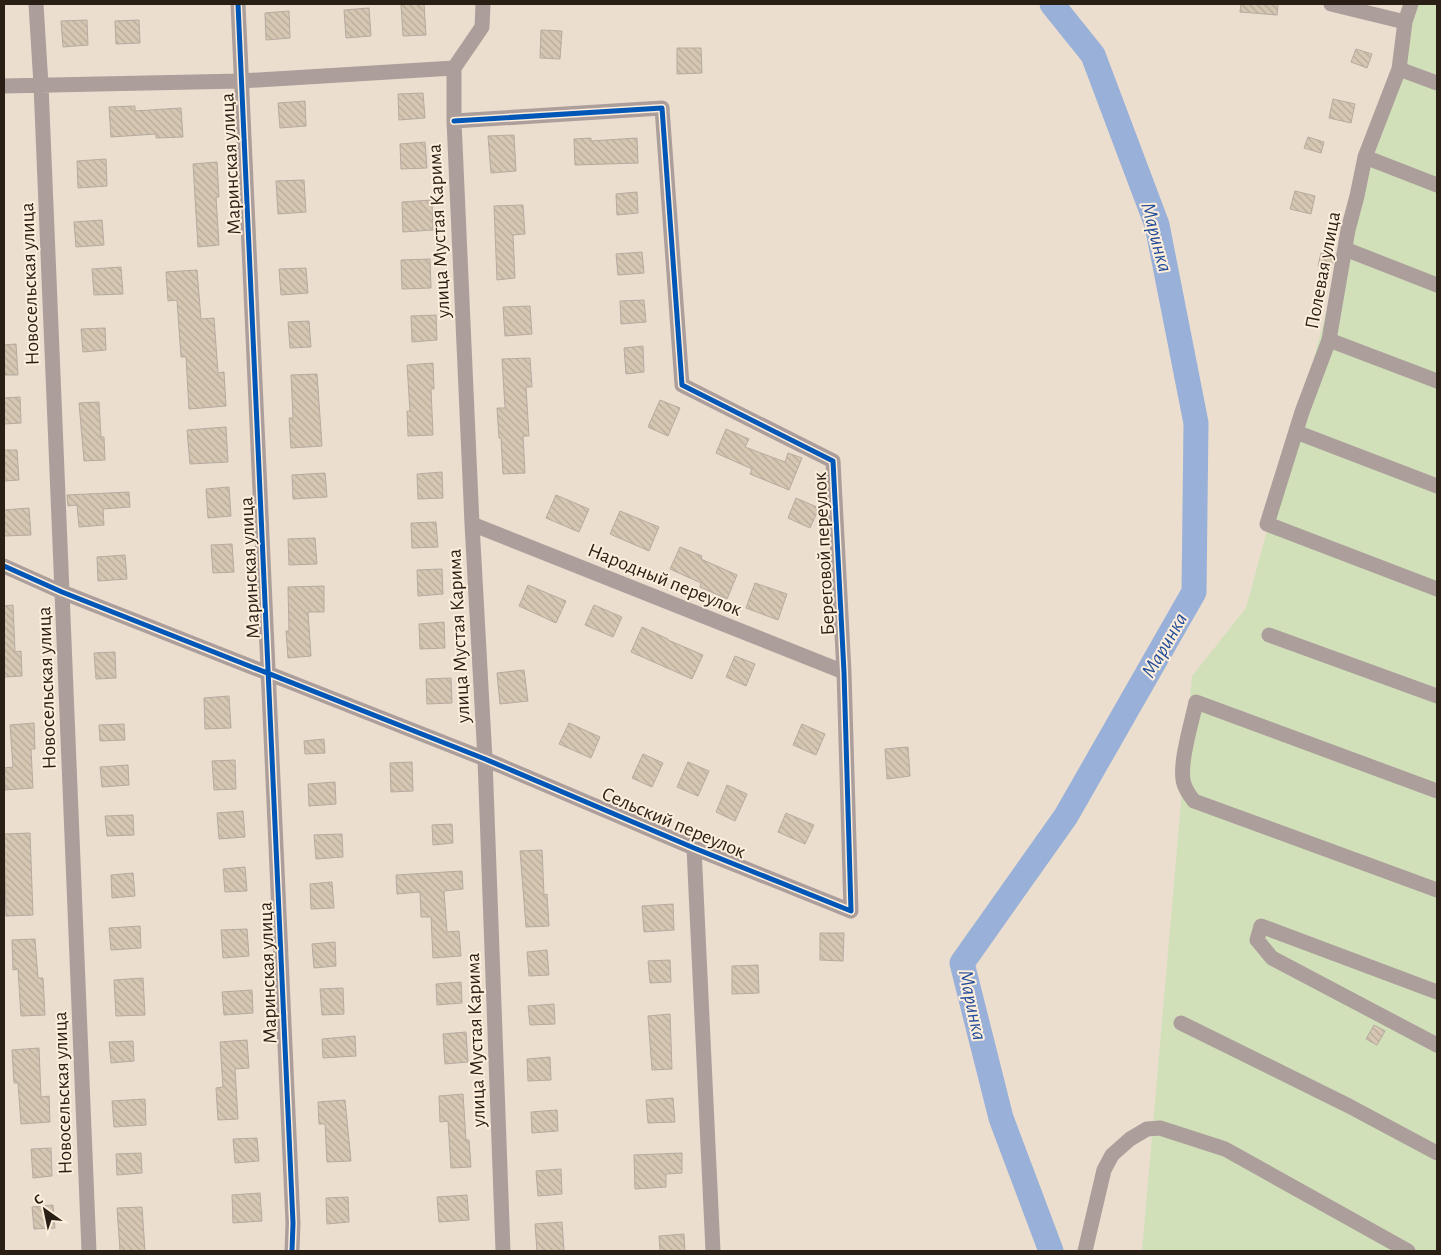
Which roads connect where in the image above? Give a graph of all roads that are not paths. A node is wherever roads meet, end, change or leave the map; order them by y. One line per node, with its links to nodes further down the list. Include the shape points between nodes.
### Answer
1 (36, 4): 11 (street, Новосельская улица)
2 (238, 4): 9 (street, Маринская улица)
3 (483, 4): 7 (street, via 482,27)
4 (1331, 4): 6 (street)
5 (1411, 4): 6 (street, Полевая улица)
6 (1405, 22): 8 (street, Полевая улица)
7 (454, 68): 9 (street); 13 (street, улица Мустая Карима)
8 (1399, 69): 10 (street); 14 (street, Полевая улица)
9 (241, 81): 11 (street); 28 (street, Маринская улица)
10 (1437, 84)
11 (41, 85): 12 (street); 25 (street, Новосельская улица)
12 (4, 86)
13 (454, 121): 22 (street, улица Мустая Карима); 27 (street, Береговой переулок, via 662,108 682,385 832,461)
14 (1365, 157): 15 (street); 16 (street, Полевая улица)
15 (1437, 185)
16 (1345, 249): 17 (street); 18 (street, Полевая улица)
17 (1437, 285)
18 (1329, 340): 19 (street); 20 (street, Полевая улица)
19 (1437, 381)
20 (1296, 432): 21 (street); 24 (street, Полевая улица, via 1267,524)
21 (1437, 486)
22 (472, 524): 27 (street, Народный переулок); 30 (street, улица Мустая Карима)
23 (4, 566): 25 (street, Сельский переулок)
24 (1437, 589)
25 (62, 592): 28 (street, Сельский переулок); 39 (street, Новосельская улица)
26 (1269, 635): 29 (street)
27 (844, 672): 34 (street, Береговой переулок)
28 (269, 674): 30 (street, Сельский переулок); 40 (street, Маринская улица)
29 (1437, 696)
30 (485, 759): 32 (street, Сельский переулок); 41 (street, улица Мустая Карима)
31 (1437, 791): 33 (street, via 1196,702 1182,774 1185,787 1194,801)
32 (694, 848): 34 (street, Сельский переулок); 42 (street, Сельский переулок)
33 (1437, 890)
34 (851, 911)
35 (1437, 992): 37 (street, via 1261,926 1257,940 1272,958)
36 (1181, 1023): 38 (street)
37 (1437, 1044)
38 (1437, 1153)
39 (88, 1251)
40 (292, 1251)
41 (503, 1251)
42 (713, 1251)
43 (1085, 1251): 44 (street, via 1104,1170 1112,1155 1147,1129 1160,1128 1225,1149)
44 (1408, 1251)

